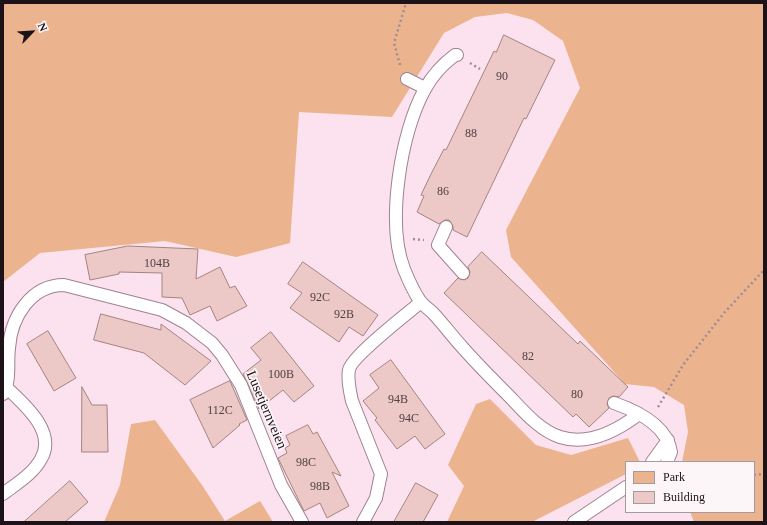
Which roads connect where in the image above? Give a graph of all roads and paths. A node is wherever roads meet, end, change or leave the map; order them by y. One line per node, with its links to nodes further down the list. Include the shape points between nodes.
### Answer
1 (8, 3): 3 (path)
2 (406, 3): 5 (path, via 394,43 397,60)
3 (3, 4)
4 (457, 55): 6 (lane, via 445,62)
5 (407, 79): 6 (lane)
6 (425, 88): 8 (lane, via 403,157 397,202)
7 (446, 227): 9 (lane)
8 (397, 236): 9 (path); 12 (lane, via 404,268)
9 (438, 245): 11 (lane)
10 (764, 270): 16 (path, via 724,313 684,365)
11 (463, 273)
12 (421, 302): 15 (lane, via 531,418 553,434 584,440 616,429); 23 (lane, via 360,354 349,369 352,401 381,474 376,498)
13 (5, 391): 21 (lane, via 24,402 36,419 43,433 45,450 36,466); 22 (lane, Lusetjernveien, via 9,346 15,325 26,302 49,286 64,285 110,298 153,306 186,323 212,343 222,355 241,385 281,485)
14 (614, 403): 15 (lane)
15 (639, 414): 16 (lane)
16 (650, 421): 17 (lane)
17 (668, 440): 18 (lane); 19 (lane, via 671,452)
18 (653, 461)
19 (667, 461)
20 (625, 488): 24 (lane)
21 (3, 494)
22 (302, 522)
23 (362, 522)
24 (574, 522)

